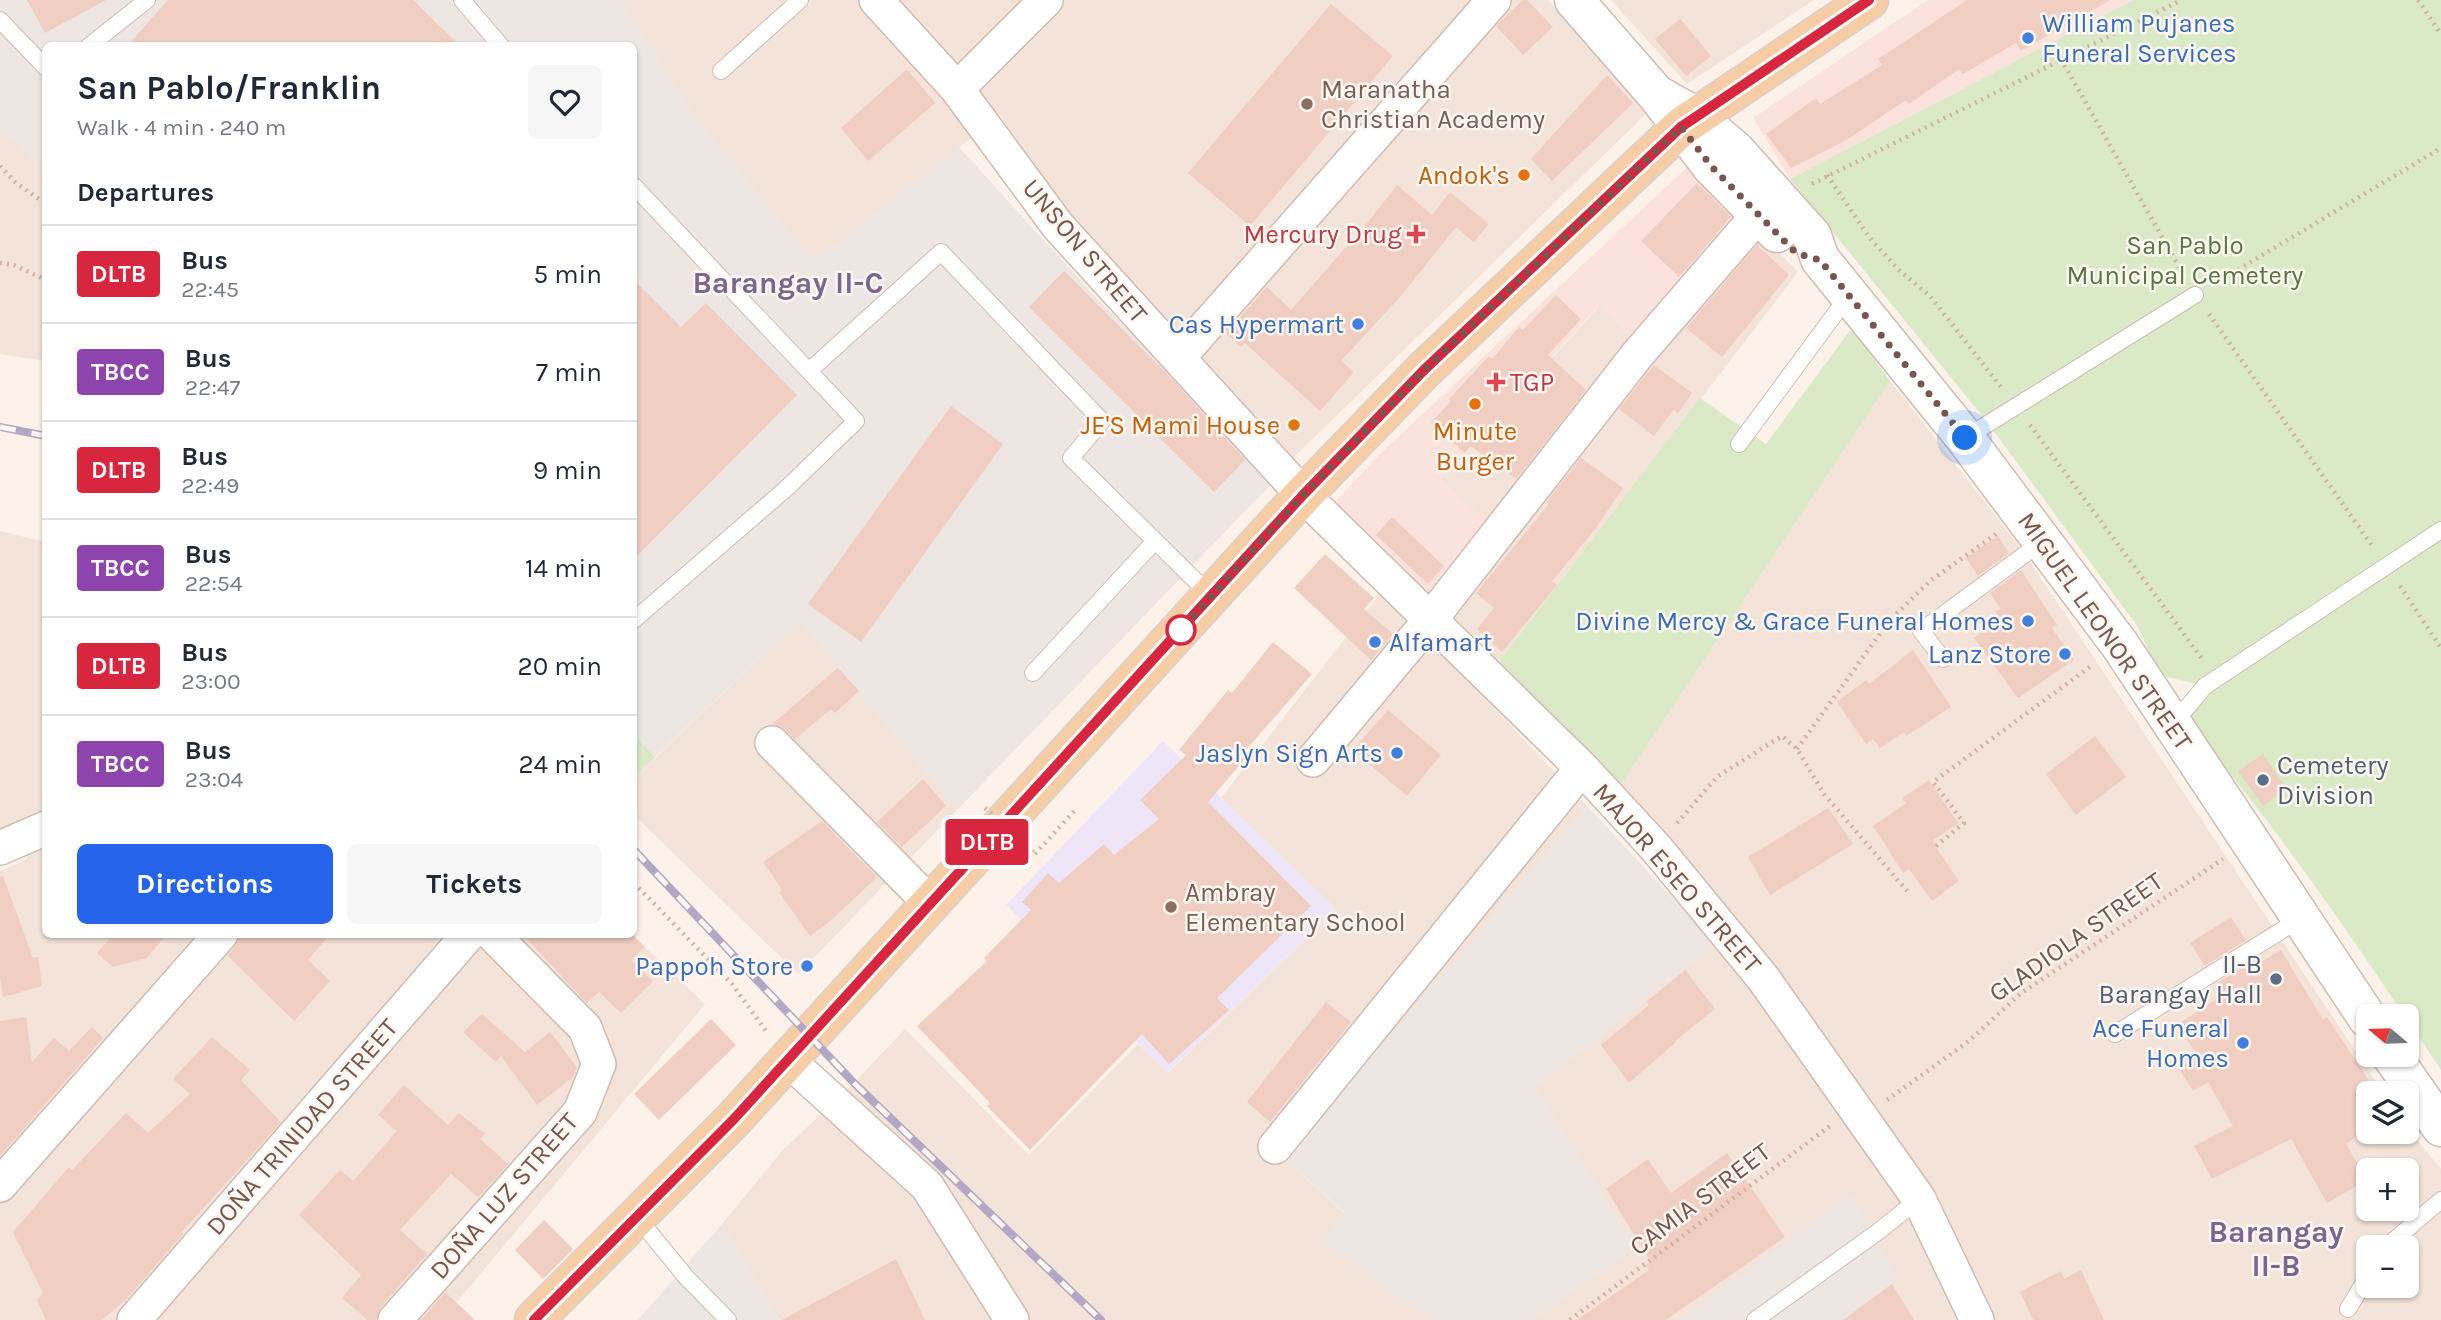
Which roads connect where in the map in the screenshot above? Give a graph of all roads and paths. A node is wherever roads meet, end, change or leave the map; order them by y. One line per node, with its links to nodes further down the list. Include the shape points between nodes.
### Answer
1 (147, 0): 13 (lane)
2 (462, 0): 14 (lane)
3 (800, 0): 17 (lane)
4 (876, 0): 18 (street, UNSON STREET)
5 (1046, 0): 18 (street)
6 (1494, 0): 29 (street)
7 (1574, 0): 19 (street, MIGUEL LEONOR STREET, via 1656,94)
8 (1869, 0): 19 (main road)
9 (2182, 0): 15 (path)
10 (2418, 0): 12 (path)
11 (0, 20): 16 (lane)
12 (2441, 34)
13 (94, 42)
14 (498, 42)
15 (2061, 59): 24 (path, via 1827,175); 28 (path)
16 (42, 64)
17 (721, 71)
18 (957, 89): 29 (street, UNSON STREET, via 1058,226)
19 (1688, 122): 24 (street, MIGUEL LEONOR STREET, via 1712,167); 33 (main road, via 1424,370)
20 (2441, 148): 28 (path)
21 (0, 166): 23 (path)
22 (637, 189): 30 (lane)
23 (42, 201)
24 (1771, 209): 27 (street, MIGUEL LEONOR STREET, via 1796,253 1820,260); 40 (street, via 1638,354)
25 (0, 263): 26 (path)
26 (42, 278)
27 (1849, 295): 31 (street, MIGUEL LEONOR STREET); 32 (lane)
28 (2195, 295): 31 (lane); 37 (path)
29 (1178, 358): 33 (street, UNSON STREET)
30 (809, 371): 35 (lane, via 941,252 1102,421 1072,458); 39 (lane, via 856,421 788,487)
31 (1965, 438): 36 (street, MIGUEL LEONOR STREET)
32 (1739, 444)
33 (1303, 495): 38 (main road); 40 (street, MAJOR ESEO STREET)
34 (2441, 530): 37 (lane)
35 (1156, 541): 38 (lane); 44 (lane)
36 (2044, 541): 41 (street, MIGUEL LEONOR STREET); 43 (lane, via 1922,631)
37 (2386, 564): 42 (path); 45 (lane, via 2206,687)
38 (1212, 597): 58 (main road)
39 (637, 617)
40 (1430, 620): 47 (street); 48 (street, MAJOR ESEO STREET)
41 (2120, 645): 45 (street, MIGUEL LEONOR STREET); 53 (path, via 1933,782 1964,823)
42 (2441, 648)
43 (1943, 659)
44 (1033, 673)
45 (2173, 724): 52 (street, MIGUEL LEONOR STREET)
46 (772, 743): 58 (street)
47 (1313, 760)
48 (1582, 768): 55 (street, MAJOR ESEO STREET); 69 (street)
49 (985, 808): 50 (path, bridge, via 1035,854)
50 (1077, 808)
51 (42, 830): 54 (street)
52 (2249, 841): 59 (street, MIGUEL LEONOR STREET); 67 (path, GLADIOLA STREET, via 2020,994 1969,1041)
53 (1936, 846)
54 (0, 848)
55 (1656, 848): 57 (path, via 1718,776 1782,736 1797,750 1824,794); 67 (street, MAJOR ESEO STREET, via 1763,978)
56 (637, 886): 65 (path, via 732,984)
57 (1908, 892)
58 (931, 904): 65 (main road)
59 (2300, 919): 63 (street, MIGUEL LEONOR STREET); 64 (lane)
60 (216, 938): 70 (street)
61 (466, 938): 77 (street, DOÑA TRINIDAD STREET)
62 (496, 938): 78 (street, DOÑA LUZ STREET, via 585,1028 599,1064 580,1112)
63 (2358, 1004)
64 (2115, 1034)
65 (788, 1060): 73 (main road); 81 (street, via 927,1186)
66 (2400, 1068): 68 (street)
67 (1857, 1114): 71 (street, MAJOR ESEO STREET); 82 (path, CAMIA STREET)
68 (2441, 1127)
69 (1275, 1147)
70 (0, 1185)
71 (1919, 1199): 83 (lane); 84 (street, MAJOR ESEO STREET)
72 (2441, 1200): 74 (lane)
73 (636, 1216): 79 (main road); 80 (lane)
74 (2400, 1235)
75 (2356, 1296): 76 (lane)
76 (2348, 1309)
77 (134, 1320)
78 (395, 1320)
79 (534, 1320)
80 (728, 1320)
81 (1012, 1320)
82 (1570, 1320)
83 (1755, 1320)
84 (1977, 1320)

